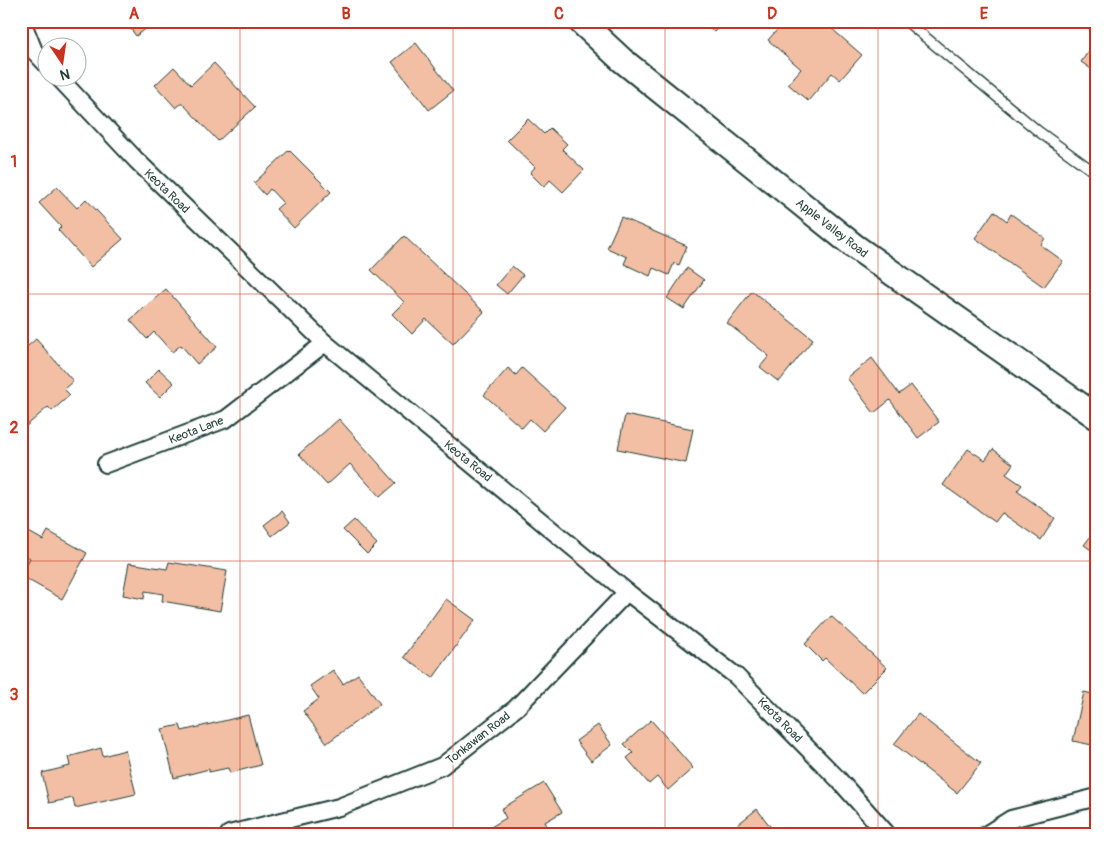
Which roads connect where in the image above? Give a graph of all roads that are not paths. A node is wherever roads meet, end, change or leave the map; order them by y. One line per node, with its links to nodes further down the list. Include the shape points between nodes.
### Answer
1 (22, 21): 4 (street)
2 (580, 21): 8 (main road, Apple Valley Road, via 622,60 854,246)
3 (906, 21): 6 (lane, via 1038,131)
4 (38, 55)
5 (68, 88): 7 (street, Keota Road, via 136,160)
6 (1097, 174)
7 (324, 343): 9 (street, Keota Lane, via 226,419); 10 (street, Keota Road)
8 (1097, 417)
9 (106, 464)
10 (627, 592): 12 (street, Tonkawan Road, via 516,708 442,766 339,807); 13 (street, Keota Road, via 736,676 838,779)
11 (1097, 797): 14 (street, via 1011,819)
12 (229, 834)
13 (887, 834)
14 (987, 834)

